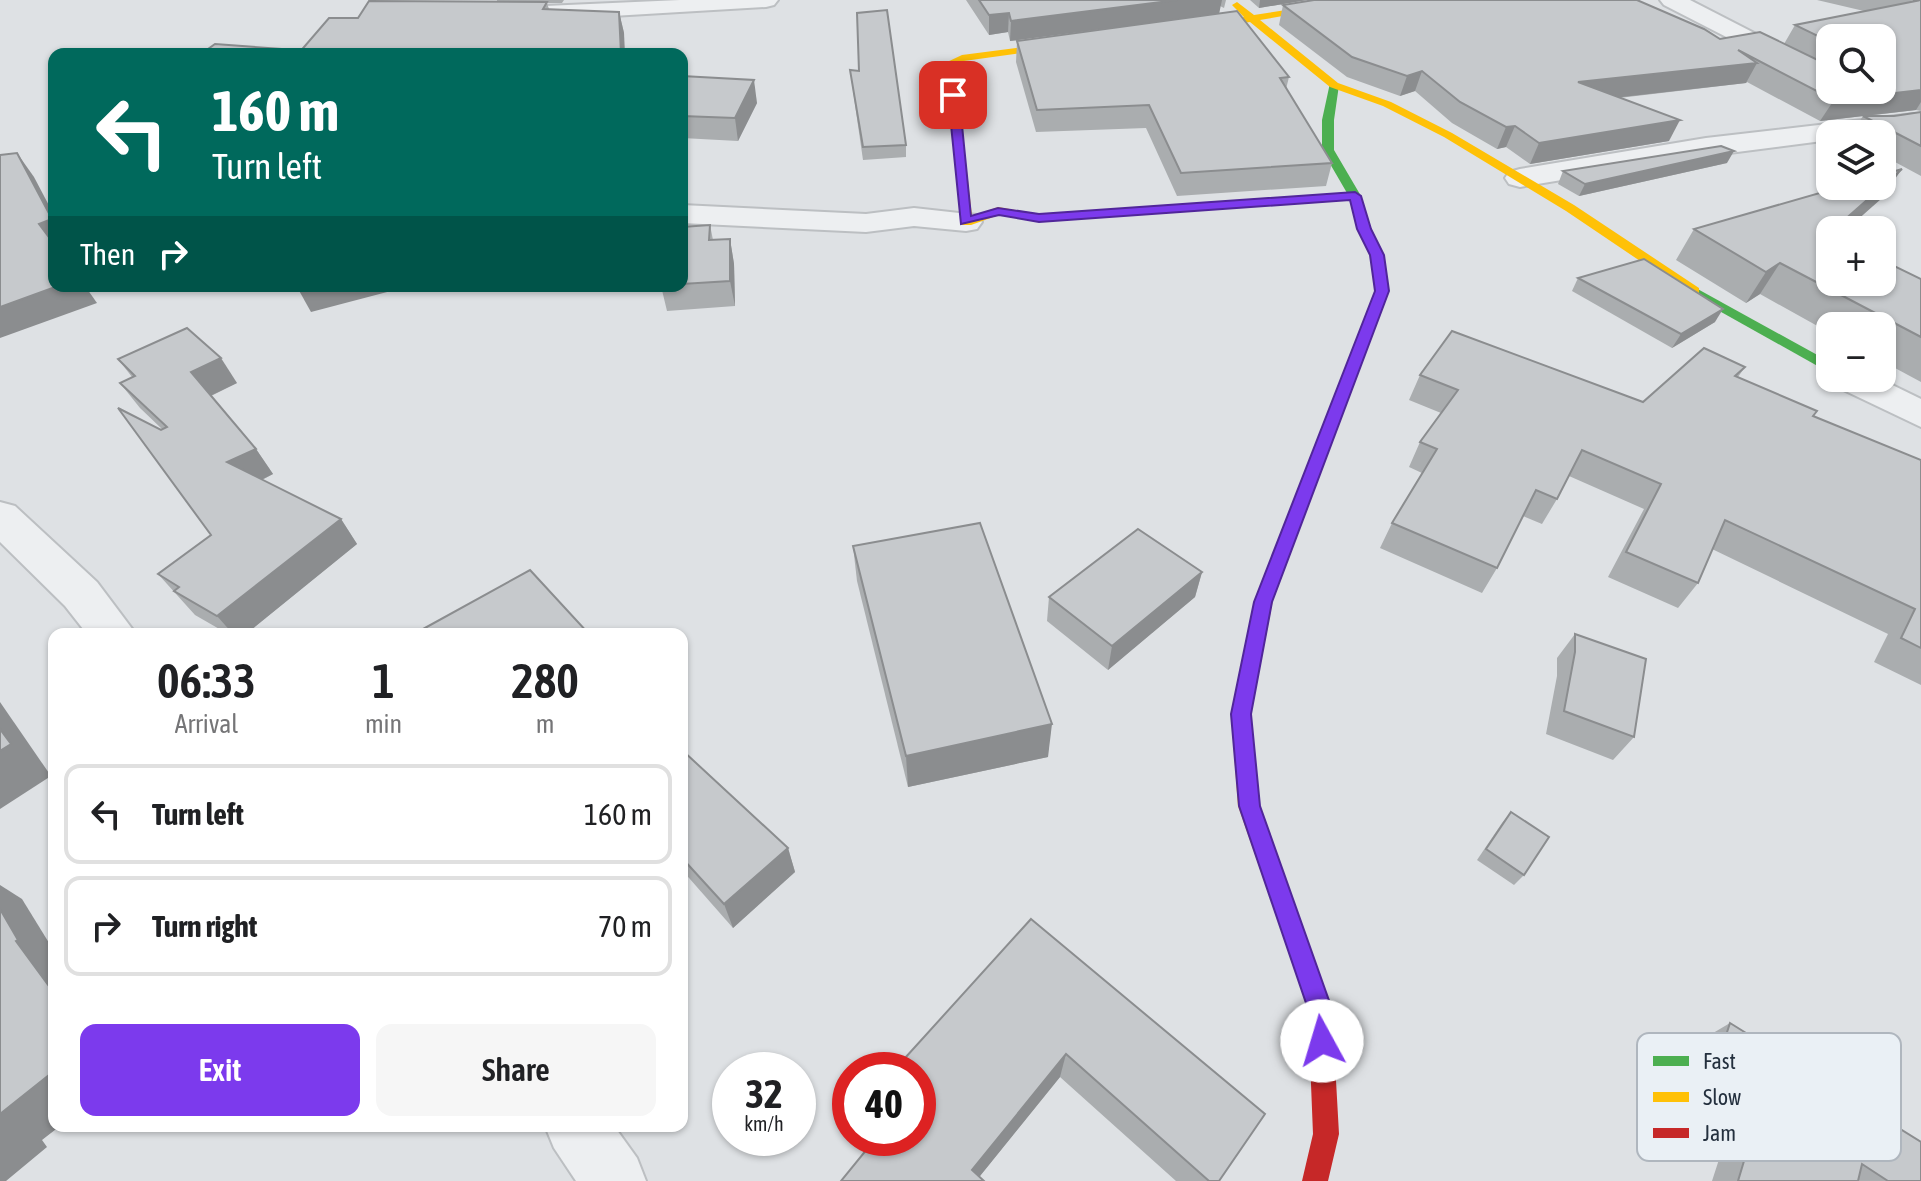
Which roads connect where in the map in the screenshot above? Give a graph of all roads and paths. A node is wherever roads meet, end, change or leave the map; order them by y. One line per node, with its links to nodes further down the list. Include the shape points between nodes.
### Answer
1 (766, 0): 5 (street)
2 (1231, 0): 6 (street)
3 (1368, 0): 6 (street)
4 (1672, 0): 9 (street)
5 (517, 14)
6 (1255, 19): 7 (street); 10 (street)
7 (1162, 32)
8 (1100, 40): 16 (street, via 950,63)
9 (1816, 75)
10 (1334, 85): 13 (street, via 1387,104); 14 (street, via 1328,150)
11 (1877, 104): 12 (street)
12 (1918, 122): 13 (street, via 1706,147)
13 (1520, 178): 17 (street, via 1699,294)
14 (1355, 196): 16 (street, via 1050,217 998,211); 24 (street, via 1377,255 1382,291 1263,602 1241,714 1249,806 1320,1009 1326,1134)
15 (688, 214): 16 (street)
16 (966, 222)
17 (1816, 360)
18 (1876, 392): 19 (street)
19 (1921, 414)
20 (0, 517): 21 (street, via 81,594)
21 (108, 628)
22 (580, 1132): 23 (street)
23 (614, 1181)
24 (1315, 1181)

